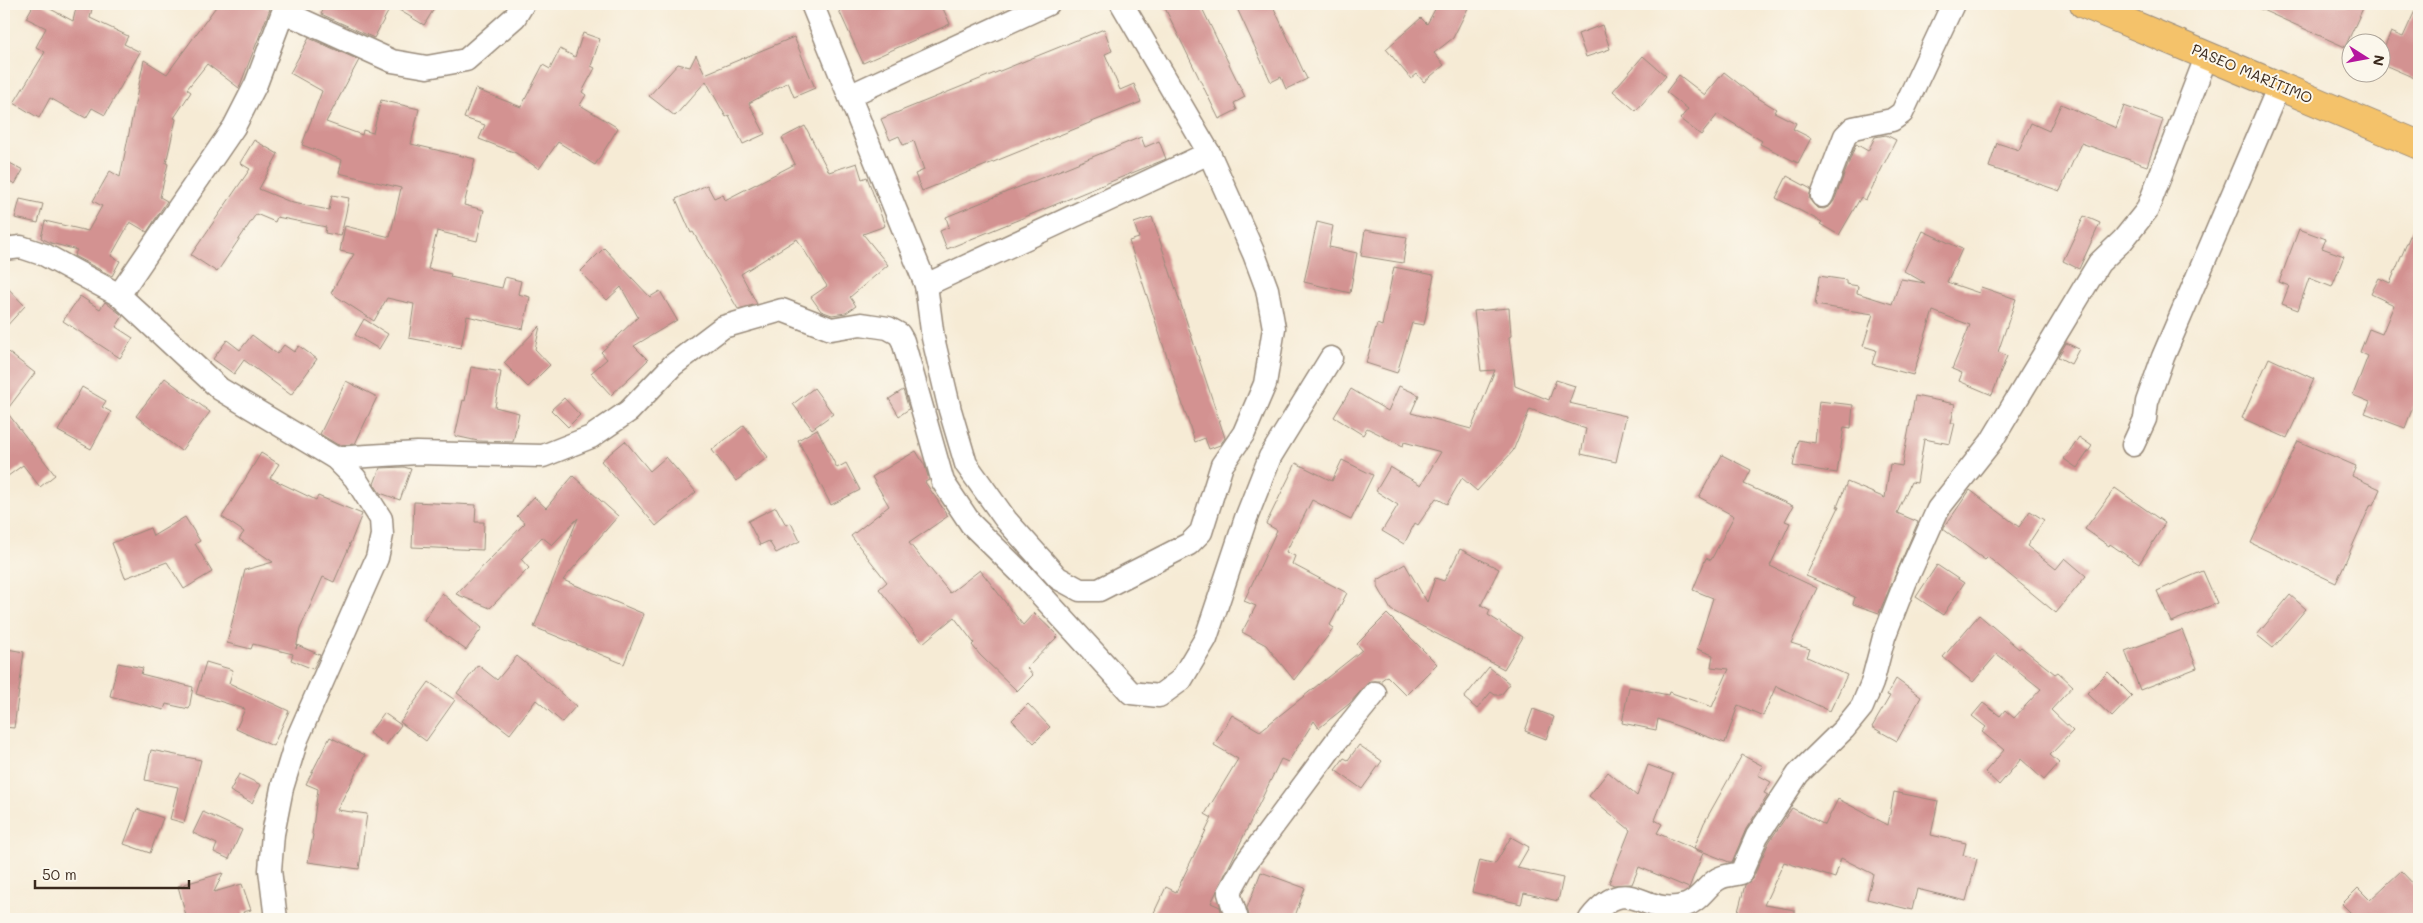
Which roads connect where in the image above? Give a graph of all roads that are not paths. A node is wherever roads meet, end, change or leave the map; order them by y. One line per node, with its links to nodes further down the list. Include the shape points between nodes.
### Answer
1 (523, 4): 7 (street, via 515,16 466,60 427,67 392,61)
2 (812, 4): 10 (street)
3 (1048, 4): 10 (street)
4 (1122, 4): 12 (street)
5 (1953, 4): 13 (street, via 1902,113 1892,120 1854,128 1845,136)
6 (2084, 4): 8 (main road, PASEO MARÍTIMO)
7 (285, 8): 16 (street, via 256,84 234,127)
8 (2207, 56): 9 (main road, PASEO MARÍTIMO); 23 (street, via 2147,210 2099,263 1991,442 1938,509 1887,628 1862,707 1798,774 1757,836 1741,873 1719,878 1688,904 1666,907 1621,895 1603,903)
9 (2279, 86): 11 (main road, PASEO MARÍTIMO); 18 (street, via 2164,357 2147,402 2145,419)
10 (851, 95): 15 (street)
11 (2419, 145)
12 (1209, 153): 15 (street); 15 (street, via 1267,289 1274,328 1265,384 1244,433 1222,465 1201,532 1189,544 1099,590 1080,590 1058,578 1006,520 966,464 933,338)
13 (1822, 196)
14 (4, 249): 16 (street, via 21,247 45,256)
15 (926, 285)
16 (119, 295): 19 (street, via 220,389)
17 (1331, 358): 19 (street, via 1270,457 1206,638 1182,680 1159,696 1131,692 971,524 944,482 903,341 899,334 888,328 860,324 831,329 782,310 723,327 673,366 629,411 591,437 544,456 416,453)
18 (2133, 445)
19 (335, 458): 21 (street, via 355,478 373,505 380,519 382,535 377,558 298,739 282,788 270,870)
20 (1375, 693): 22 (street, via 1245,864 1229,893)
21 (276, 919)
22 (1237, 919)
23 (1590, 919)

